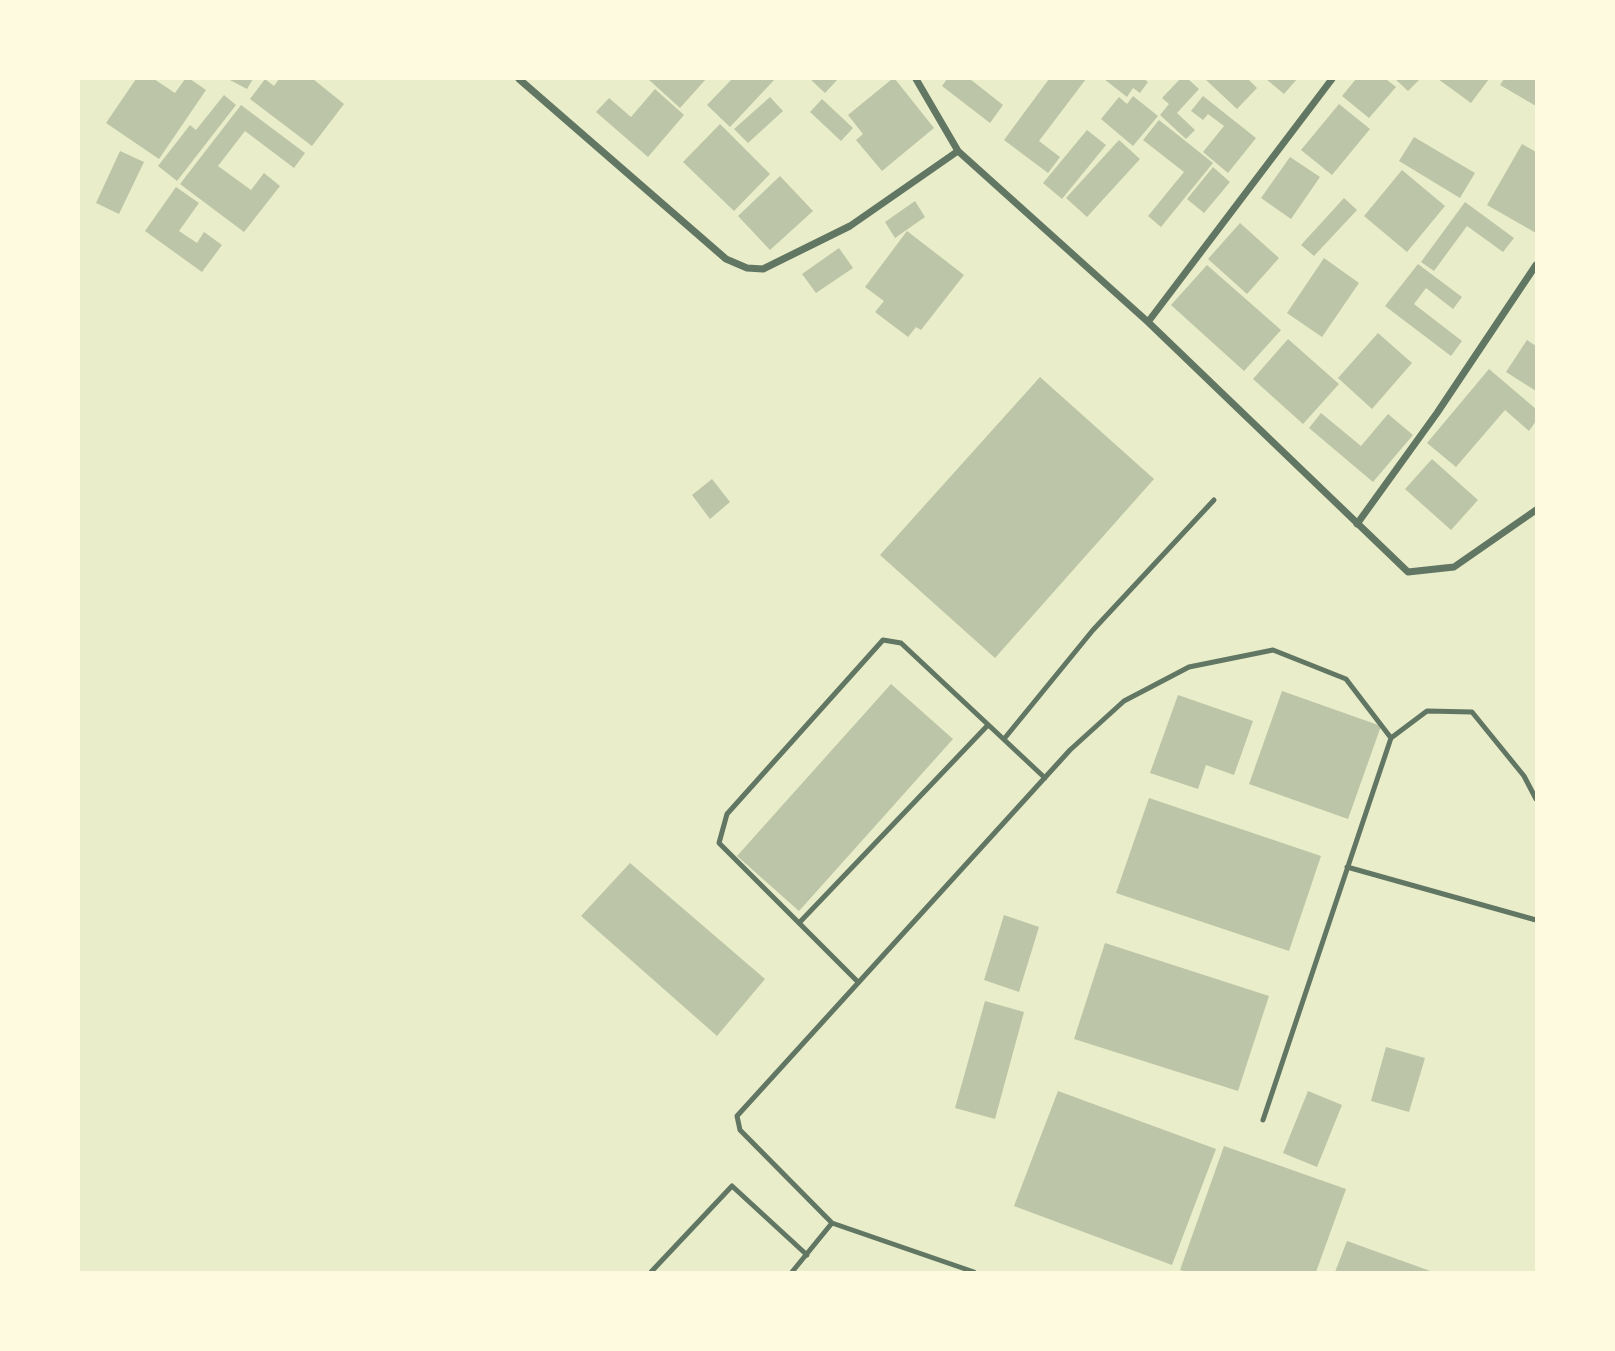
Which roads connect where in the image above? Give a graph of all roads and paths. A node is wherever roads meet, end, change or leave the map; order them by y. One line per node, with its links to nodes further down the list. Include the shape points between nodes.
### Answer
1 (519, 79): 4 (street, via 726,259 747,268 763,269 850,226)
2 (916, 79): 4 (street)
3 (1332, 79): 6 (street)
4 (958, 151): 6 (street)
5 (1536, 265): 9 (street)
6 (1148, 322): 9 (street)
7 (1214, 500): 12 (lane, via 1093,630)
8 (1536, 510): 9 (street, via 1454,567 1408,572)
9 (1357, 524)
10 (988, 725): 12 (lane); 17 (lane); 17 (lane, via 901,643 883,640 727,814 719,844)
11 (1391, 738): 13 (lane, via 1346,680 1273,650 1189,667 1124,701); 14 (lane, via 1427,711 1472,712 1524,776); 15 (lane)
12 (1004, 739): 13 (lane)
13 (1045, 778): 18 (lane)
14 (1536, 799)
15 (1347, 867): 16 (lane); 19 (lane)
16 (1536, 919)
17 (799, 923): 18 (lane)
18 (858, 982): 20 (lane, via 737,1116 740,1130)
19 (1263, 1120)
20 (832, 1223): 21 (lane); 24 (lane)
21 (807, 1255): 22 (lane, via 732,1186); 23 (lane)
22 (651, 1272)
23 (792, 1272)
24 (974, 1272)

